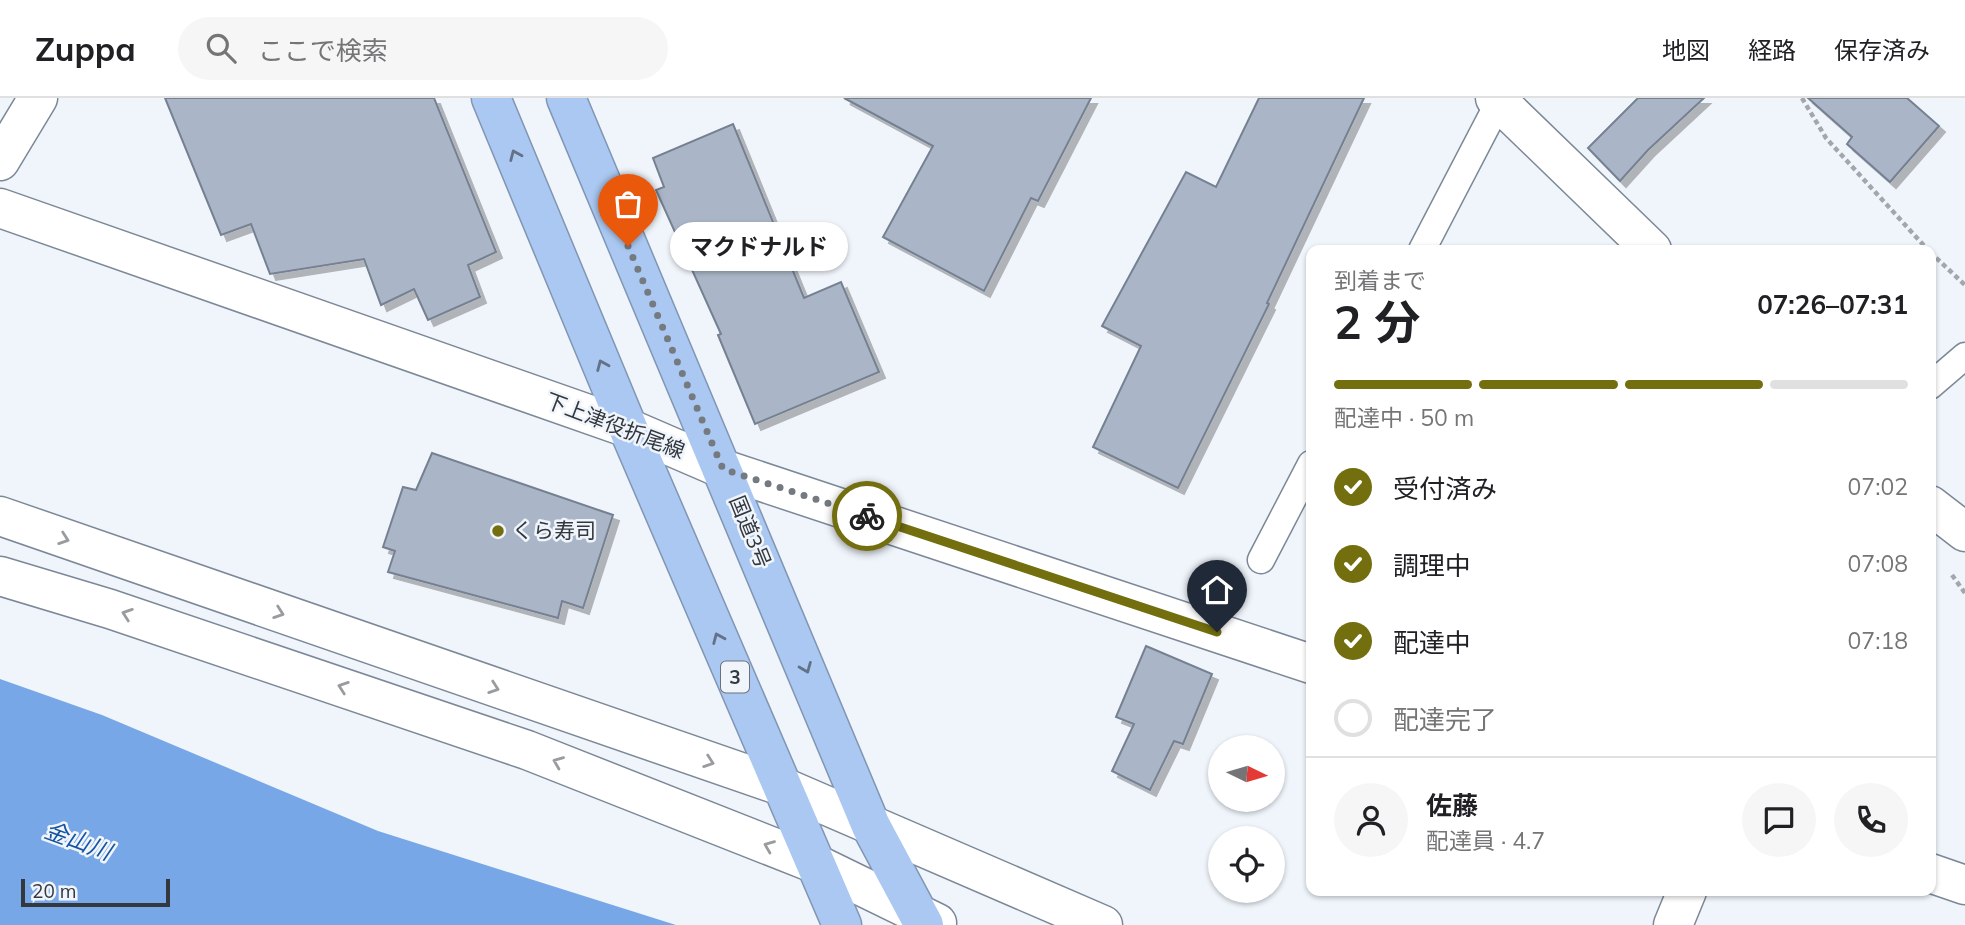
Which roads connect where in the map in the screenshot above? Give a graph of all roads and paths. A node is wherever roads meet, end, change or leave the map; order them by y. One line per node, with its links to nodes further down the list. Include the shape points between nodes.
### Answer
1 (38, 98): 6 (street)
2 (491, 98): 15 (highway, 3, one-way to 2)
3 (566, 98): 16 (highway, 国道3号)
4 (1802, 98): 10 (path, via 1826,138)
5 (1497, 100): 8 (lane); 9 (street)
6 (0, 161)
7 (0, 208): 15 (street, 下上津役折尾線)
8 (1424, 245)
9 (1647, 245)
10 (1924, 245)
11 (1936, 258): 12 (path)
12 (1965, 285)
13 (1965, 356): 14 (lane)
14 (1936, 382)
15 (628, 428): 16 (street, 下上津役折尾線); 24 (highway, 3, one-way to 15)
16 (723, 469): 23 (street, 下上津役折尾線); 25 (highway, 国道3号, one-way to 25)
17 (1306, 474): 21 (lane)
18 (1936, 510): 20 (street)
19 (0, 516): 24 (street, one-way to 24)
20 (1965, 532)
21 (1261, 559)
22 (0, 576): 26 (street, one-way to 22, via 527,750)
23 (1306, 662)
24 (781, 786): 25 (street); 26 (highway, 3)
25 (871, 826): 30 (highway, 国道3号); 32 (street)
26 (816, 864): 30 (street); 31 (highway, 3)
27 (1936, 875): 28 (street)
28 (1965, 885)
29 (1685, 896): 33 (street)
30 (929, 922)
31 (842, 925)
32 (1103, 925)
33 (1673, 925)

